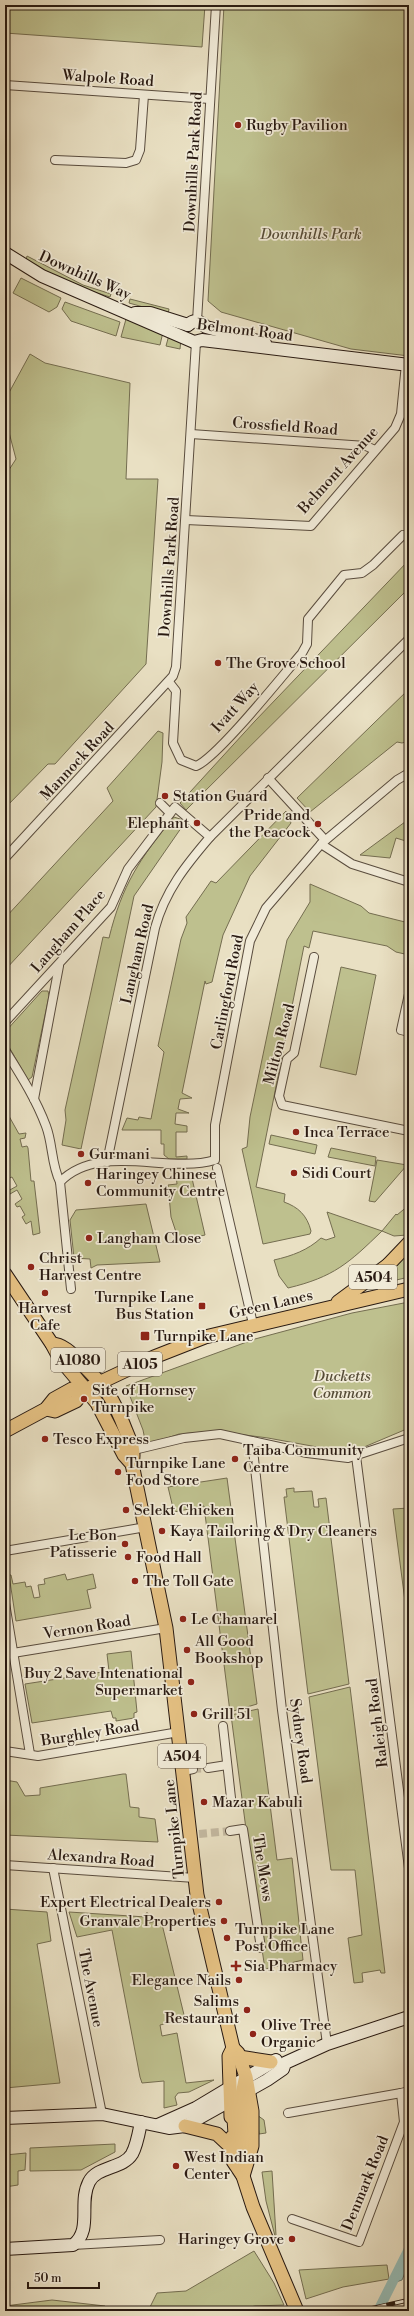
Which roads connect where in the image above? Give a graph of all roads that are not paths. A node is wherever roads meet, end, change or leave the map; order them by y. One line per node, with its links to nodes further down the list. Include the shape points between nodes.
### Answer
1 (216, 5): 4 (street, Downhills Park Road)
2 (5, 85): 3 (street, Walpole Road)
3 (144, 95): 4 (street, Walpole Road); 5 (street, via 140,150 136,160 126,163)
4 (210, 99): 8 (street, Downhills Park Road)
5 (55, 160)
6 (5, 253): 7 (main road, Downhills Way, via 42,276)
7 (132, 313): 8 (main road, Downhills Way, via 150,313); 9 (main road, Downhills Way)
8 (197, 324): 9 (main road, via 207,333); 9 (main road, via 186,330); 10 (main road, Belmont Road)
9 (196, 340): 10 (main road, Belmont Road); 12 (street, Downhills Park Road)
10 (298, 353): 11 (main road, Belmont Road)
11 (408, 364): 13 (street, Belmont Avenue, via 401,414 395,428)
12 (191, 434): 13 (street, Crossfield Road, via 366,446); 14 (street, Downhills Park Road)
13 (375, 450): 14 (street, Belmont Avenue, via 311,526)
14 (186, 520): 17 (street, Downhills Park Road, via 176,666)
15 (403, 535): 17 (street, Ivatt Way, via 362,573 344,575 308,619 307,644 302,653 206,760 196,766 181,760 176,753 173,743 176,691)
16 (409, 639): 19 (street, Langham Road)
17 (169, 682): 24 (street, Mannock Road)
18 (409, 773): 23 (street, Carlingford Road, via 396,780)
19 (268, 778): 22 (street, Langham Road); 23 (street)
20 (160, 803): 21 (street)
21 (170, 813): 22 (street, via 175,807); 27 (street, Langham Place, via 128,868 111,907)
22 (210, 837): 34 (street, Langham Road, via 183,869 165,896 160,911)
23 (323, 842): 25 (street, via 352,864); 35 (street, Carlingford Road, via 266,908 250,941 215,1126)
24 (5, 858)
25 (409, 882)
26 (314, 957): 33 (street, Milton Road, via 294,1053 287,1059 279,1096 282,1105)
27 (60, 965): 29 (street, Langham Place); 32 (street)
28 (409, 994): 30 (street, via 401,1030)
29 (5, 1022)
30 (409, 1032)
31 (5, 1050): 32 (street)
32 (34, 1099): 36 (street, via 46,1127 53,1165)
33 (409, 1130)
34 (107, 1162): 35 (street); 36 (street, via 79,1168)
35 (216, 1164): 44 (street, Carlingford Road)
36 (60, 1182): 40 (street)
37 (409, 1243): 38 (main road, A504)
38 (388, 1265): 42 (main road); 43 (main road, A504, via 340,1301)
39 (5, 1274): 45 (main road, A1080)
40 (71, 1289)
41 (409, 1289): 42 (main road, Green Lanes / A105)
42 (384, 1294): 43 (main road, Green Lanes / A105)
43 (321, 1309): 44 (main road, Green Lanes / A105)
44 (253, 1324): 46 (main road, Green Lanes / A105, via 191,1342)
45 (52, 1344): 46 (main road, A1080, via 68,1351); 47 (main road, A1080, via 60,1359)
46 (101, 1382): 47 (main road, A105); 51 (main road, via 117,1408)
47 (85, 1390): 48 (main road, A105, via 76,1401 55,1411 46,1409); 53 (main road, Turnpike Lane / A504, via 99,1407 124,1455)
48 (5, 1431)
49 (409, 1438): 52 (street)
50 (252, 1441): 51 (street, via 215,1434 184,1438); 52 (street, via 307,1453 348,1458); 73 (street, Sydney Road, via 280,1694)
51 (134, 1450): 53 (main road, Turnpike Lane / A504)
52 (356, 1456): 69 (street, Raleigh Road)
53 (132, 1464): 54 (main road, Turnpike Lane / A504)
54 (146, 1528): 55 (street); 57 (main road, Turnpike Lane / A504)
55 (5, 1551)
56 (5, 1603): 58 (street)
57 (166, 1628): 58 (street, Vernon Road); 60 (main road, Turnpike Lane / A504)
58 (13, 1653): 62 (street)
59 (223, 1726): 63 (street)
60 (179, 1732): 62 (street, Burghley Road, via 38,1756); 70 (main road, Turnpike Lane / A504, via 189,1770)
61 (5, 1751): 62 (street, Burghley Road)
62 (30, 1754)
63 (228, 1765): 64 (street); 65 (street)
64 (208, 1768)
65 (231, 1798)
66 (230, 1831): 71 (street, The Mews, via 243,1829)
67 (5, 1865): 68 (street, Alexandra Road)
68 (53, 1868): 70 (street, Alexandra Road); 82 (street, The Avenue)
69 (409, 1868)
70 (195, 1878): 74 (main road, Turnpike Lane / A504)
71 (261, 1948)
72 (409, 2017): 73 (main road)
73 (327, 2044): 76 (main road)
74 (236, 2052): 75 (main road); 77 (main road, Turnpike Lane / A504); 78 (main road, Turnpike Lane / A504, via 230,2056)
75 (271, 2062): 76 (main road, via 279,2060); 77 (main road)
76 (285, 2063): 80 (main road, via 283,2069)
77 (246, 2077): 78 (main road); 80 (main road, Turnpike Lane / A504)
78 (232, 2085): 80 (main road, Turnpike Lane / A504); 85 (main road, via 196,2108)
79 (405, 2092): 81 (street, Denmark Road); 90 (street, Denmark Road, via 404,2122 359,2242)
80 (241, 2096): 86 (main road); 87 (main road, Turnpike Lane / A504, via 231,2117 234,2119 235,2134 231,2138); 88 (main road, via 242,2147); 89 (main road, Turnpike Lane / A504, via 252,2104 252,2146)
81 (288, 2113)
82 (102, 2114): 83 (main road); 84 (main road)
83 (5, 2118)
84 (141, 2122): 85 (main road); 92 (main road, via 132,2154 97,2174 89,2182 83,2233)
85 (158, 2125): 86 (main road, via 169,2128)
86 (186, 2126): 87 (main road, via 217,2134)
87 (232, 2148): 88 (main road, Turnpike Lane / A504, via 233,2161)
88 (236, 2164): 89 (main road, Turnpike Lane / A504)
89 (243, 2176): 94 (main road, Turnpike Lane, via 253,2207)
90 (292, 2219)
91 (160, 2240): 92 (street)
92 (73, 2246): 93 (main road)
93 (5, 2249)
94 (297, 2311)

